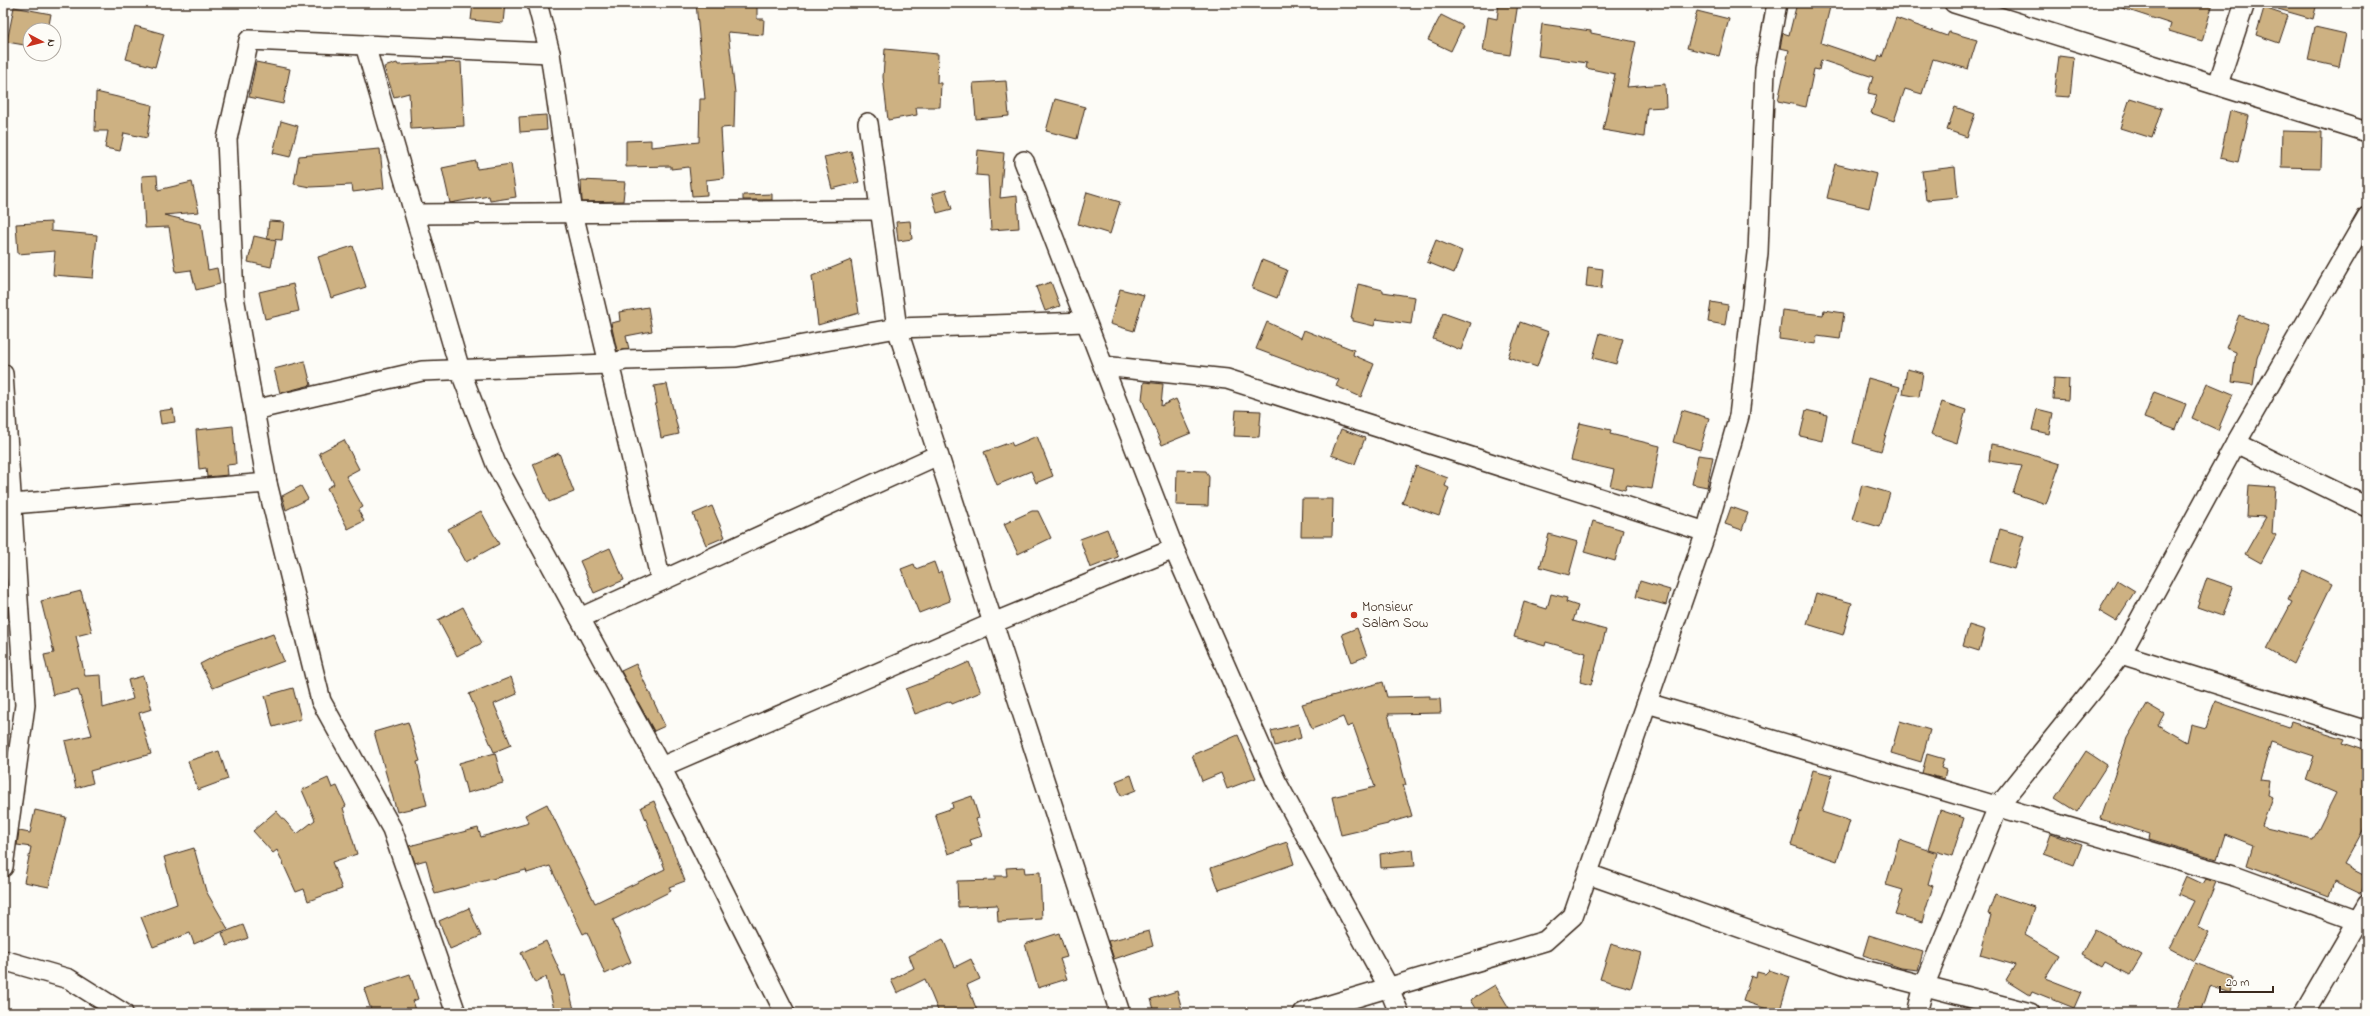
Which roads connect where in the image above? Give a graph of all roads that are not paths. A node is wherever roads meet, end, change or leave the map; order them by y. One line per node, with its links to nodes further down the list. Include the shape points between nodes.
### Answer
1 (537, 3): 6 (street)
2 (1777, 3): 27 (street, via 1765,69 1758,253 1739,416)
3 (1954, 3): 7 (street)
4 (2245, 3): 7 (street)
5 (366, 45): 6 (street); 13 (street); 21 (street, via 249,40 227,139 234,297)
6 (550, 53): 12 (street)
7 (2218, 84): 9 (street)
8 (868, 123): 11 (street)
9 (2367, 132)
10 (1024, 161): 15 (street)
11 (880, 210): 12 (street); 16 (street)
12 (573, 213): 13 (street); 17 (street)
13 (414, 214): 19 (street)
14 (2367, 217): 22 (street)
15 (1086, 322): 16 (street); 18 (street)
16 (897, 328): 17 (street, via 737,357 625,360); 23 (street)
17 (608, 364): 19 (street); 29 (street)
18 (1103, 366): 27 (street, via 1227,379); 28 (street)
19 (460, 370): 21 (street, via 422,371); 30 (street, via 496,464)
20 (3, 374): 25 (street)
21 (254, 410): 24 (street)
22 (2236, 443): 26 (street); 32 (street)
23 (938, 455): 29 (street); 31 (street)
24 (267, 484): 25 (street); 45 (street, via 321,701 392,829)
25 (7, 503): 37 (street, via 25,706)
26 (2367, 507)
27 (1706, 532): 33 (street)
28 (1174, 549): 31 (street); 43 (street, via 1276,781)
29 (661, 581): 30 (street)
30 (580, 618): 35 (street)
31 (993, 623): 35 (street); 47 (street)
32 (2121, 654): 34 (street); 36 (street)
33 (1647, 703): 36 (street); 38 (street)
34 (2367, 731)
35 (661, 767): 46 (street)
36 (1998, 807): 40 (street, via 2237,877); 42 (street)
37 (3, 867)
38 (1588, 874): 42 (street, via 1852,967); 43 (street, via 1573,916 1545,941)
39 (2367, 905): 40 (street)
40 (2362, 922): 52 (street)
41 (3, 960): 44 (street, via 69,979)
42 (1924, 986): 50 (street); 51 (street)
43 (1389, 988): 48 (street); 49 (street)
44 (123, 1013)
45 (456, 1013)
46 (785, 1013)
47 (1120, 1013)
48 (1304, 1013)
49 (1399, 1013)
50 (1917, 1013)
51 (2030, 1013)
52 (2304, 1013)

